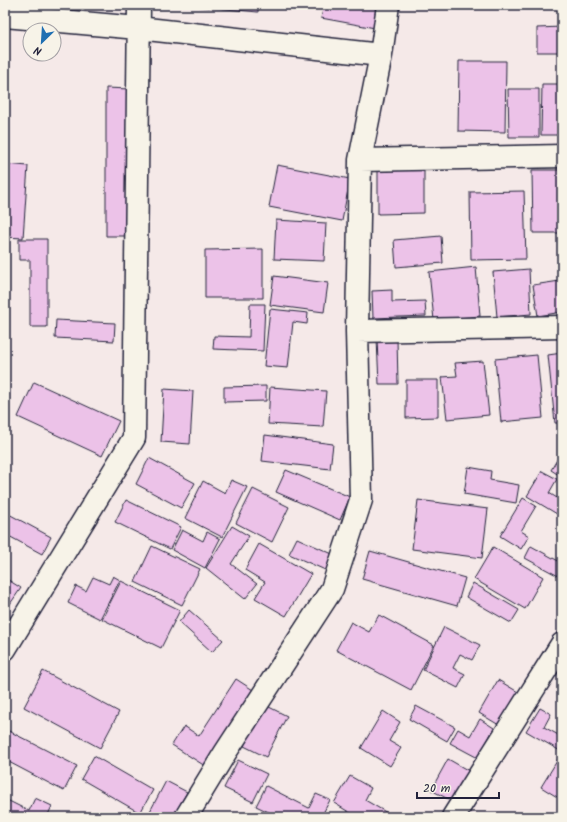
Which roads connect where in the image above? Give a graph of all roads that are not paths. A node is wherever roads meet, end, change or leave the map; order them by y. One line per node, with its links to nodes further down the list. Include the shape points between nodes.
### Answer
1 (139, 5): 4 (street)
2 (388, 5): 5 (street)
3 (5, 16): 4 (street)
4 (138, 28): 5 (street); 11 (street, via 134,438)
5 (381, 55): 7 (street)
6 (562, 156): 7 (street)
7 (360, 160): 9 (street)
8 (562, 326): 9 (street)
9 (357, 331): 12 (street, via 361,500 332,589 225,752)
10 (562, 644): 13 (street)
11 (5, 649)
12 (186, 817)
13 (452, 817)

